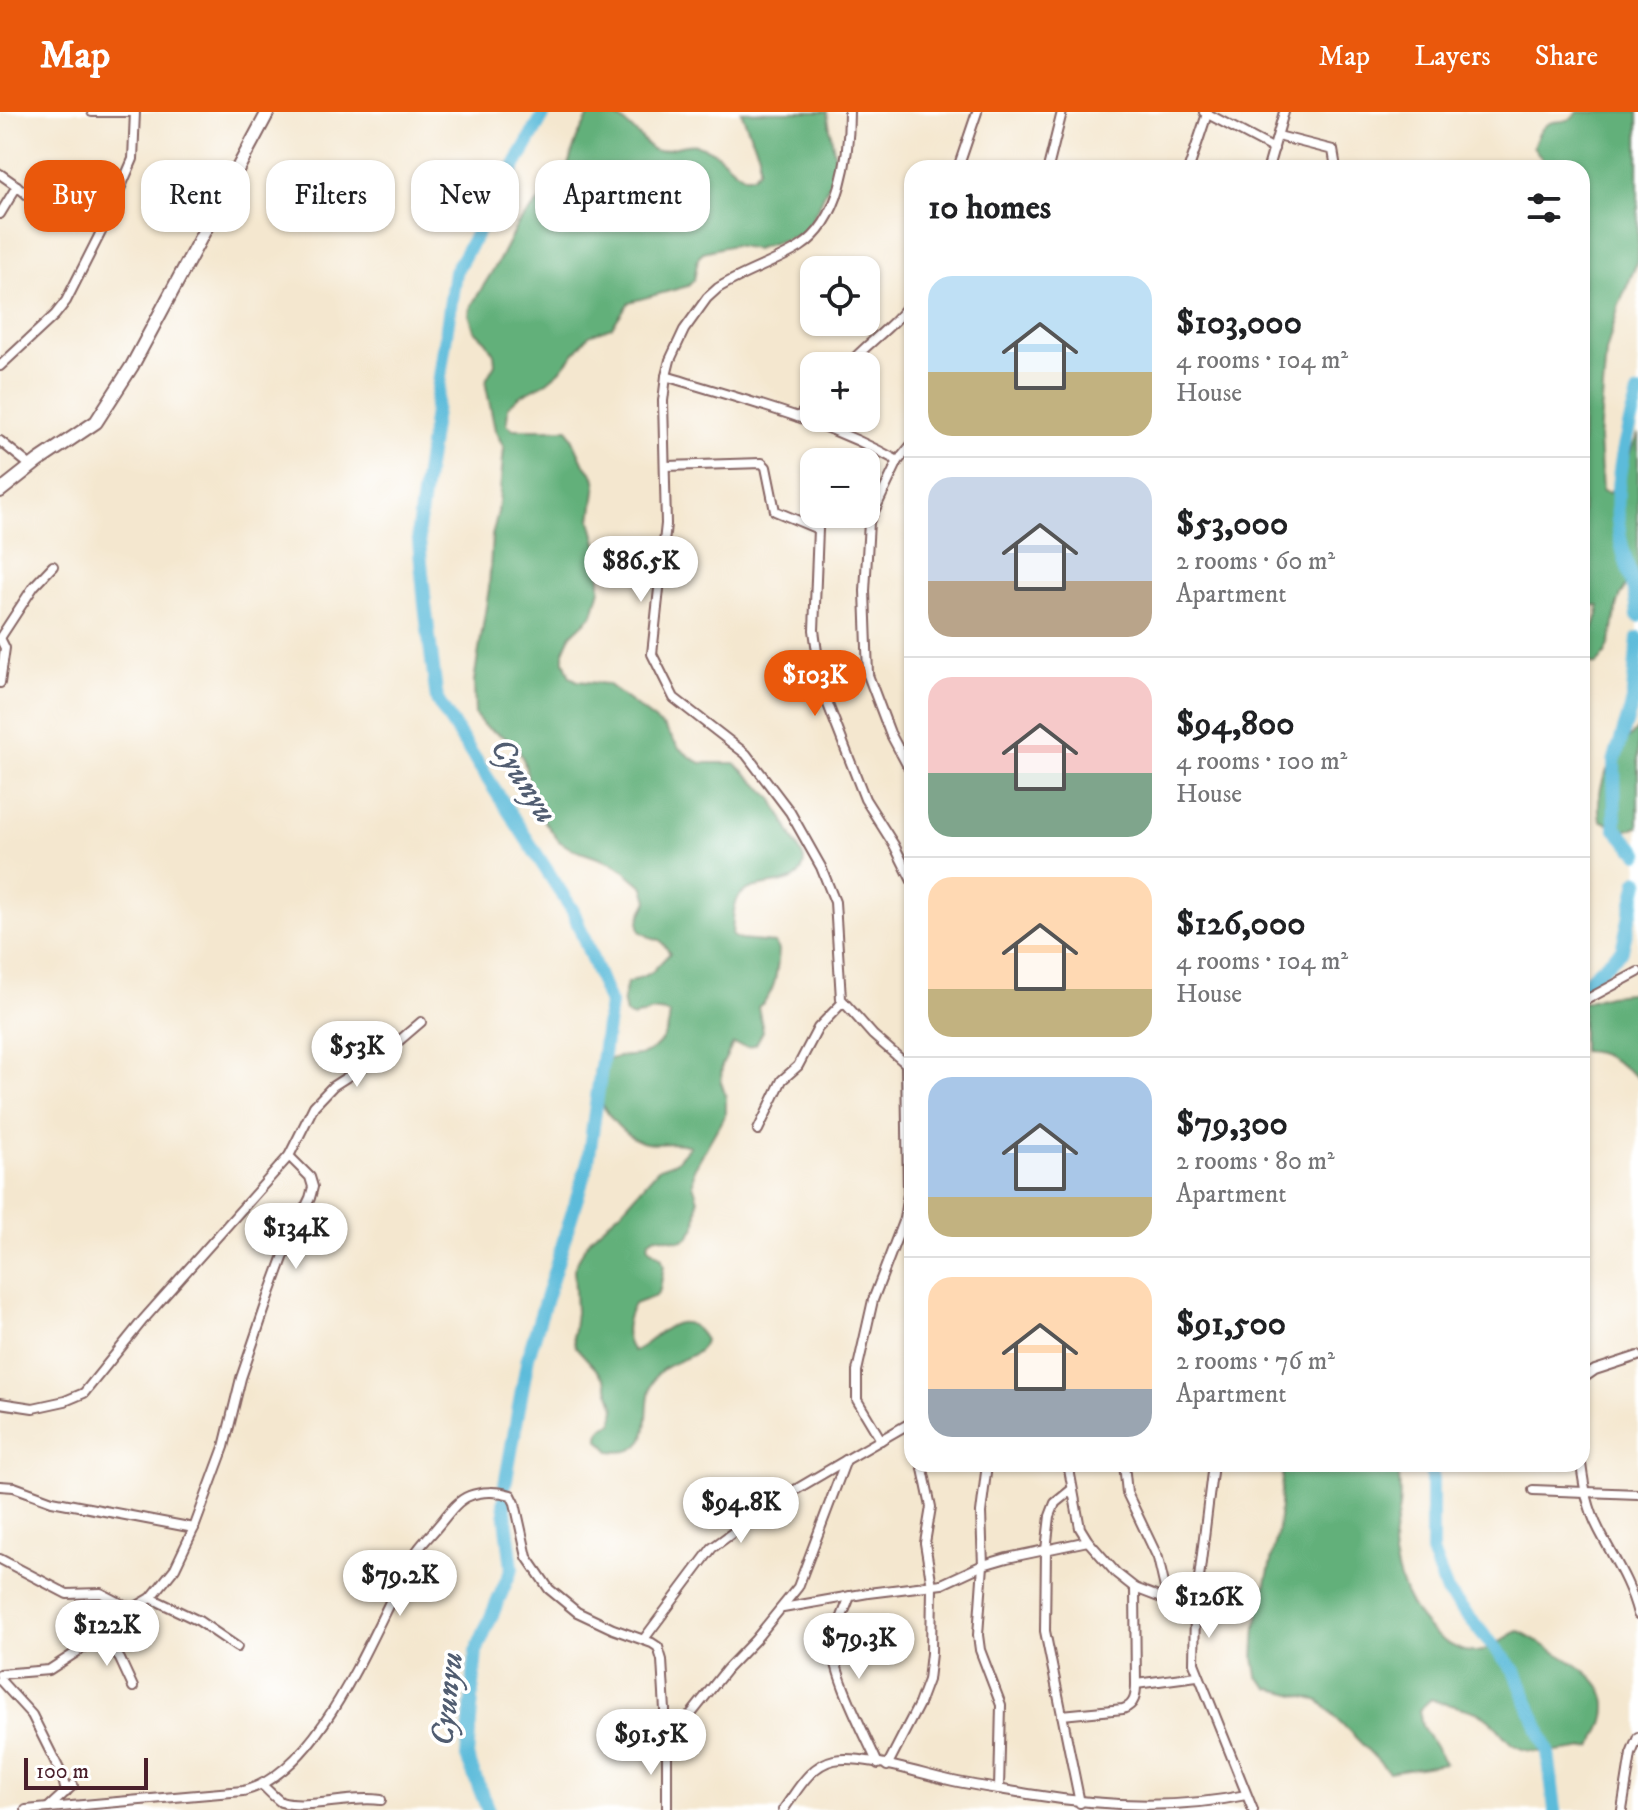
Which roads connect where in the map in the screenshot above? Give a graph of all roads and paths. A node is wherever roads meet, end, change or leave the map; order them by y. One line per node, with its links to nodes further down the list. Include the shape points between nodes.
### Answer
1 (92, 112): 2 (street)
2 (133, 112): 17 (street, via 133,159)
3 (268, 112): 30 (main road, via 132,366 96,422)
4 (849, 112): 25 (street, via 843,170 817,232 707,298 684,330)
5 (977, 112): 11 (street)
6 (1062, 112): 12 (street)
7 (1284, 112): 9 (street)
8 (1205, 113): 10 (street); 13 (street)
9 (1278, 136): 10 (street); 15 (street, via 1332,149)
10 (1274, 149): 14 (street)
11 (961, 160)
12 (1050, 160)
13 (1191, 160)
14 (1271, 160)
15 (1334, 160)
16 (0, 174): 18 (street)
17 (125, 177)
18 (17, 186): 19 (street); 20 (street)
19 (24, 192)
20 (0, 214)
21 (101, 232): 24 (street, via 66,301)
22 (904, 309): 23 (street)
23 (860, 352)
24 (0, 366)
25 (666, 376): 26 (street); 31 (street)
26 (798, 417): 29 (street)
27 (0, 441): 30 (street)
28 (904, 454): 29 (street)
29 (898, 461): 36 (street, via 869,522 865,645 868,675)
30 (31, 466): 32 (main road)
31 (666, 466): 37 (street, via 762,463 775,511 818,529 814,630 822,689 865,799); 40 (street, via 666,524 652,654 674,698 746,754 800,829 835,902)
32 (0, 491)
33 (53, 566): 34 (street)
34 (0, 638): 35 (street, via 5,648)
35 (0, 683)
36 (904, 759)
37 (904, 865)
38 (1638, 972): 39 (street)
39 (1590, 998)
40 (843, 1002): 42 (street); 43 (street, via 782,1080)
41 (421, 1022): 44 (street, via 333,1086 314,1106)
42 (904, 1059)
43 (758, 1130)
44 (289, 1156): 48 (street, via 84,1393 33,1408); 63 (street, via 313,1187 264,1312)
45 (904, 1219): 50 (street, via 873,1300 857,1371 857,1400)
46 (1638, 1356): 47 (street)
47 (1590, 1373)
48 (0, 1403)
49 (904, 1427): 50 (street)
50 (881, 1440): 51 (street)
51 (846, 1460): 73 (street, via 798,1587); 78 (street, via 773,1503 712,1548)
52 (924, 1472): 68 (street, via 931,1507 925,1543)
53 (986, 1472): 67 (street)
54 (1069, 1472): 59 (street)
55 (1125, 1472): 72 (street, via 1127,1493 1158,1558)
56 (1212, 1472): 75 (street)
57 (1582, 1472): 61 (street)
58 (0, 1486): 63 (street)
59 (1071, 1490): 64 (street); 65 (street, via 1052,1509)
60 (1533, 1490): 61 (street)
61 (1585, 1494): 62 (street); 76 (street)
62 (1638, 1494)
63 (194, 1528): 71 (street, via 175,1568)
64 (1088, 1541): 65 (street); 69 (street)
65 (1046, 1550): 67 (street); 85 (street, via 1045,1631)
66 (0, 1559): 74 (street, via 67,1594 101,1593)
67 (983, 1565): 68 (street); 90 (street, via 978,1635 1001,1705)
68 (932, 1586): 70 (street); 88 (street, via 928,1680)
69 (1135, 1588): 72 (street); 83 (street)
70 (850, 1596): 73 (street); 88 (street, via 833,1656)
71 (151, 1598): 74 (street); 79 (street)
72 (1168, 1601): 75 (street)
73 (783, 1608): 87 (street)
74 (132, 1609): 77 (street)
75 (1195, 1611): 81 (street)
76 (1638, 1614)
77 (103, 1635): 80 (street, via 49,1670); 84 (street)
78 (644, 1639): 87 (street, via 658,1647 662,1660); 89 (street, via 577,1612 549,1589 527,1557 511,1495 468,1496 416,1551 317,1734)
79 (237, 1647)
80 (0, 1674)
81 (1197, 1676): 83 (street); 91 (street)
82 (0, 1680): 94 (street, via 32,1715 70,1788)
83 (1136, 1684): 85 (street, via 1136,1696 1127,1708)
84 (133, 1687)
85 (1062, 1715): 93 (street)
86 (1638, 1737): 100 (street)
87 (667, 1744): 97 (street)
88 (882, 1765): 90 (street); 98 (street, via 837,1759 816,1767)
89 (262, 1785): 92 (street, via 279,1801 297,1807); 94 (street, via 243,1791)
90 (999, 1789): 93 (street)
91 (1246, 1795): 95 (street); 99 (street)
92 (381, 1800)
93 (1080, 1803): 95 (street)
94 (48, 1807): 96 (street)
95 (1193, 1808)
96 (26, 1810)
97 (667, 1810)
98 (783, 1810)
99 (1253, 1810)
100 (1622, 1810)

